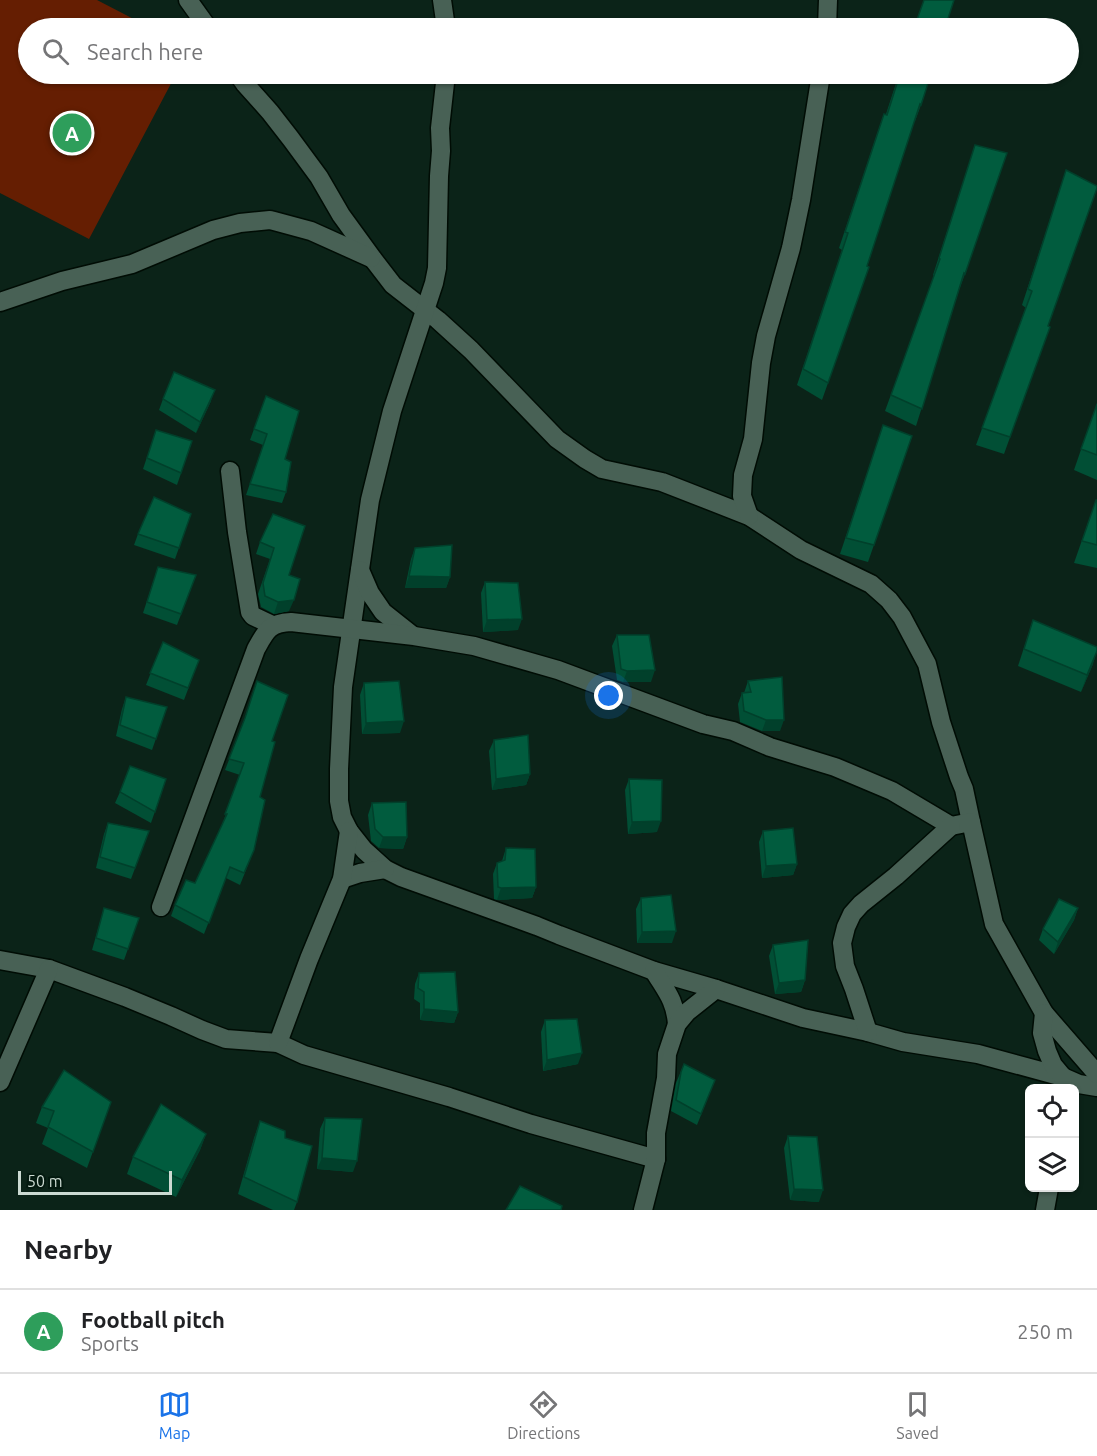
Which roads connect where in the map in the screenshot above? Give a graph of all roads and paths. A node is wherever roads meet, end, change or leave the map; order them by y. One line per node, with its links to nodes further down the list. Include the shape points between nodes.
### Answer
1 (188, 0): 4 (street)
2 (442, 0): 5 (street)
3 (828, 0): 6 (street)
4 (201, 18)
5 (445, 18)
6 (827, 18)
7 (245, 84): 10 (street, via 319,177)
8 (445, 84): 12 (street, via 436,268)
9 (819, 84): 14 (street, via 794,239 761,363 753,439 743,475 742,496)
10 (373, 259): 11 (street, via 311,231 270,220 240,223 213,230 132,264 62,281); 12 (street, via 393,285)
11 (0, 302)
12 (425, 310): 14 (street, via 471,350 558,439 585,459 602,469 662,482); 15 (street, via 395,402 370,500)
13 (230, 471): 16 (street, via 250,612)
14 (749, 516): 19 (street, via 801,549 871,584 902,617 927,664)
15 (360, 570): 17 (street); 18 (street, via 383,612)
16 (272, 625): 17 (street, via 291,622); 24 (street, via 256,649)
17 (352, 628): 18 (street); 21 (street, via 343,687 339,769 339,801)
18 (414, 636): 20 (street, via 474,646 547,667 694,721 734,731 892,791)
19 (971, 822): 20 (street); 29 (street, via 994,924)
20 (951, 826): 31 (street, via 861,904 846,927 842,943 845,966)
21 (349, 831): 22 (street); 23 (street)
22 (385, 869): 23 (street); 27 (street)
23 (342, 879): 32 (street)
24 (161, 907)
25 (0, 960): 26 (street)
26 (49, 969): 32 (street, via 226,1039); 34 (street)
27 (654, 971): 28 (street); 30 (street, via 672,998)
28 (716, 989): 30 (street); 31 (street, via 803,1018)
29 (1044, 1013): 33 (street); 35 (street, via 1044,1042)
30 (677, 1024): 37 (street, via 667,1054)
31 (868, 1032): 35 (street, via 978,1054)
32 (278, 1043): 37 (street, via 304,1055)
33 (1097, 1074)
34 (0, 1082)
35 (1064, 1083): 36 (street)
36 (1097, 1086)
37 (656, 1159): 39 (street)
38 (1048, 1192): 40 (street)
39 (643, 1210)
40 (1045, 1210)

